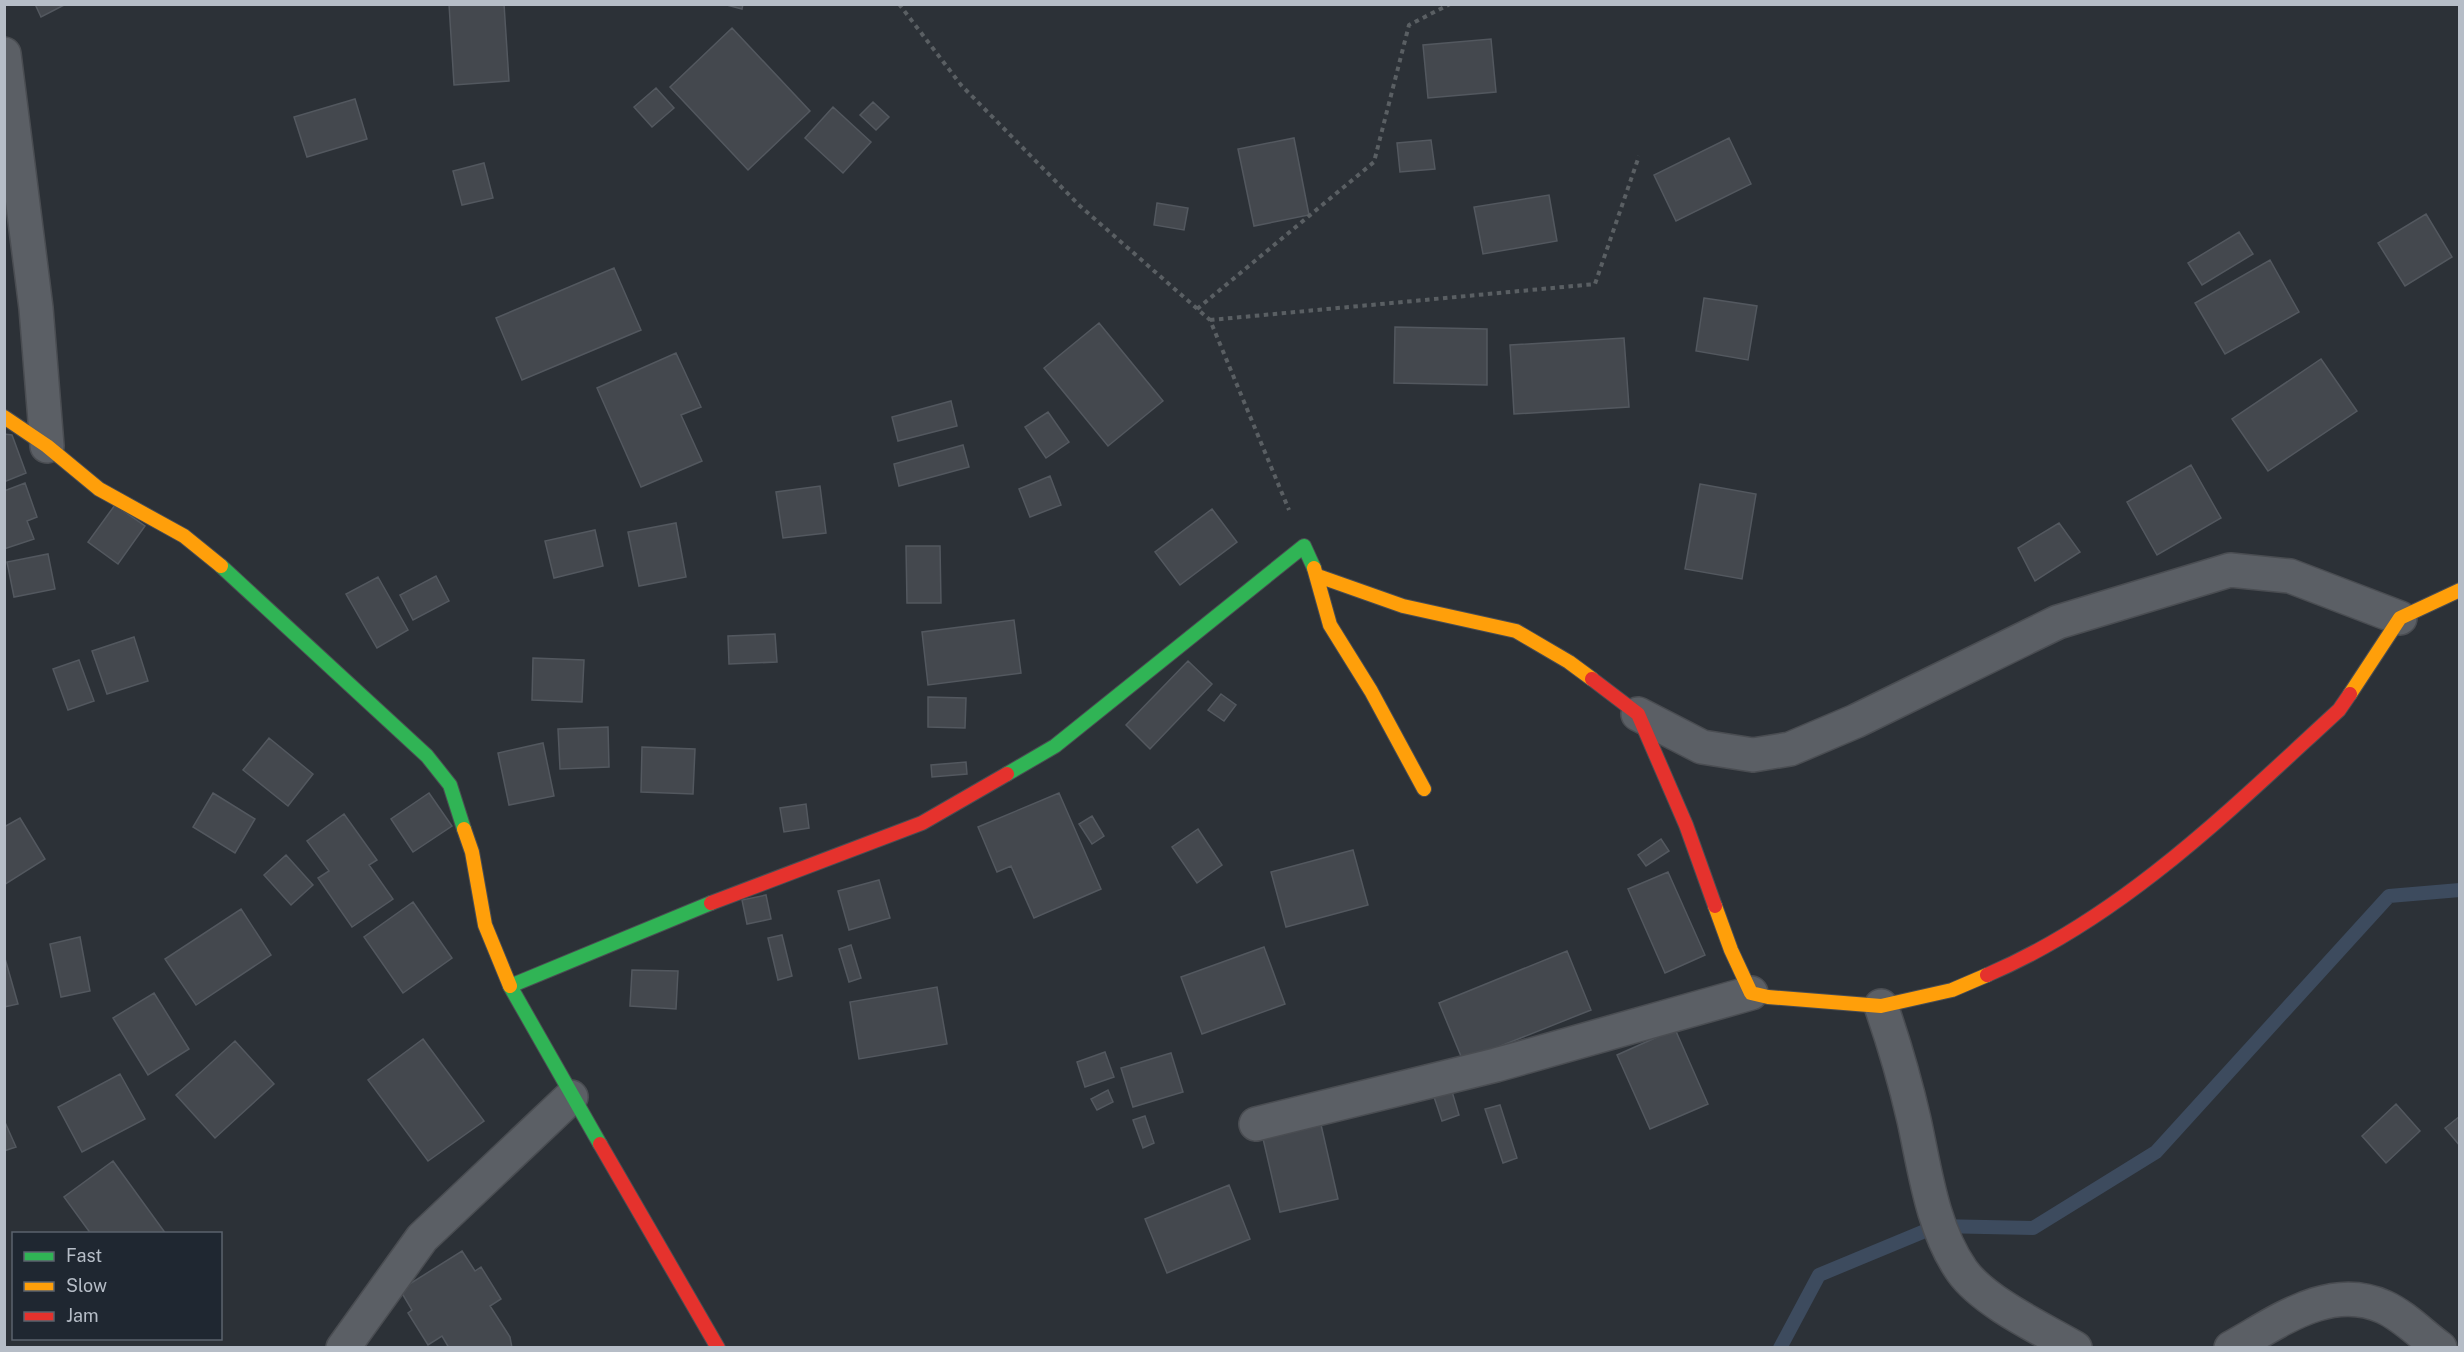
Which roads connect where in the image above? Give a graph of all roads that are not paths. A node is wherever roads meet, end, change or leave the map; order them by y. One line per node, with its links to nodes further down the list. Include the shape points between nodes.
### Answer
1 (4, 54): 3 (street, via 36,308)
2 (4, 417): 3 (street)
3 (47, 446): 9 (street, via 99,489 184,536 427,756 450,785 472,852 485,925)
4 (1318, 576): 7 (street, via 1403,606 1516,631 1569,662); 8 (street, via 1330,625); 9 (street, via 1304,546 1054,746 922,823 761,882)
5 (2460, 590): 6 (street)
6 (2400, 618): 7 (street, via 2290,576 2230,570 2058,622 1790,749 1753,754 1702,747); 11 (street, via 2339,710 2211,827 2086,924 2027,958 1952,990)
7 (1638, 714): 10 (street)
8 (1424, 789)
9 (510, 986): 12 (street)
10 (1751, 993): 11 (street); 13 (street, via 1496,1065)
11 (1881, 1006): 16 (street, via 1896,1050 1940,1226 1963,1272 2002,1307)
12 (572, 1097): 14 (street, via 422,1238); 15 (street)
13 (1256, 1124)
14 (343, 1347)
15 (718, 1347)
16 (2075, 1347)
17 (2231, 1347): 18 (street, via 2298,1311 2330,1299 2356,1297 2385,1308)
18 (2440, 1347)

